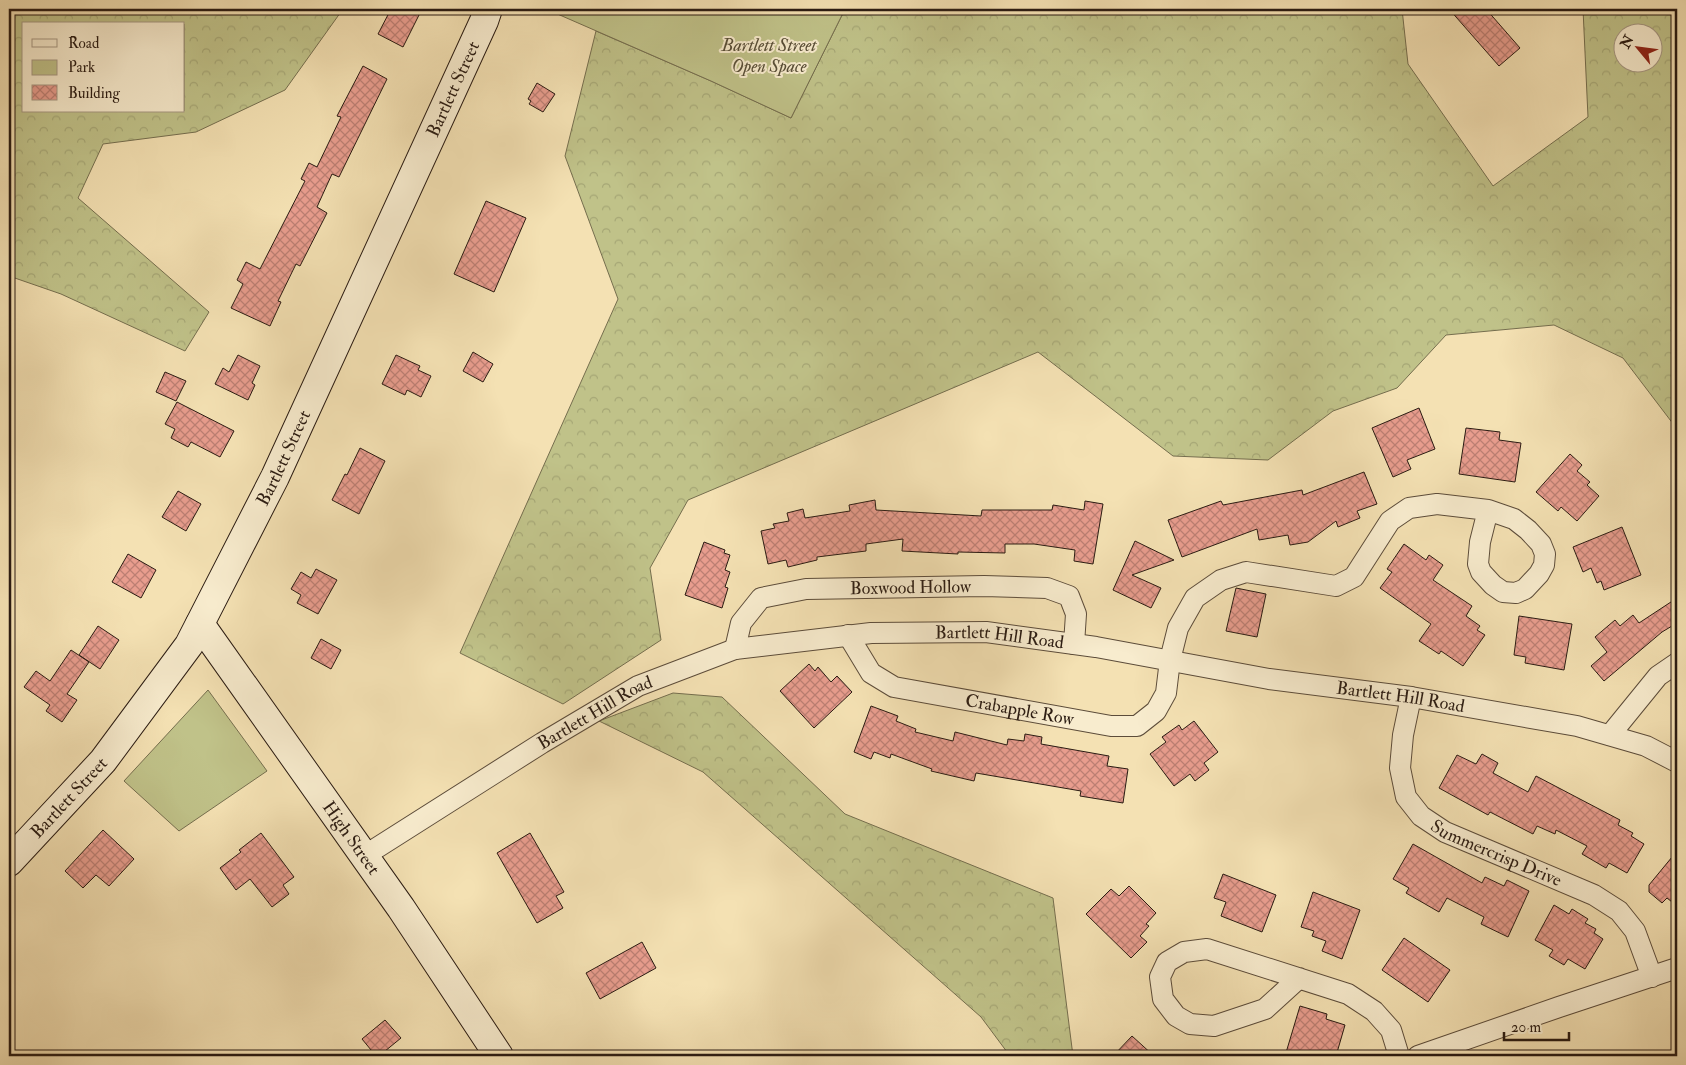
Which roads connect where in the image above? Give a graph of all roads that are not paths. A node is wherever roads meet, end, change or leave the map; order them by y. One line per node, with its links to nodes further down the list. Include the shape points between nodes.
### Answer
1 (488, 9): 3 (main road, Bartlett Street, via 275,477)
2 (1488, 510): 7 (street, Crabapple Row, via 1437,504 1408,508 1390,521 1354,577 1336,586 1246,572 1221,580 1195,598 1178,628)
3 (200, 624): 12 (main road, High Street); 13 (main road, Bartlett Street, via 189,645 103,761)
4 (848, 635): 5 (street, Bartlett Hill Road, via 986,632); 6 (street, Bartlett Hill Road); 7 (street, Crabapple Row, via 871,673 894,687 1111,726 1137,726 1156,711 1166,693)
5 (1074, 644): 6 (street, Boxwood Hollow, via 1076,614 1069,596 1047,588 806,589 761,598 741,622); 7 (street, Bartlett Hill Road)
6 (735, 650): 12 (street, Bartlett Hill Road, via 638,686)
7 (1170, 660): 9 (street, Bartlett Hill Road, via 1269,678)
8 (1677, 662): 10 (street, via 1658,676)
9 (1412, 696): 10 (street, Bartlett Hill Road); 15 (street, Summercrisp Drive, via 1400,768 1406,797 1421,816 1445,832 1594,895 1619,911 1636,931)
10 (1610, 735): 11 (street, Bartlett Hill Road, via 1646,746)
11 (1677, 762)
12 (364, 856): 17 (main road, High Street)
13 (9, 862)
14 (1677, 968): 15 (street)
15 (1652, 977): 19 (street)
16 (1299, 978): 16 (street, via 1207,949 1184,952 1167,962 1160,977 1163,999 1176,1016 1190,1024 1214,1026 1265,1010); 18 (street, via 1348,994 1374,1012 1391,1030)
17 (499, 1056)
18 (1399, 1056)
19 (1418, 1056)

